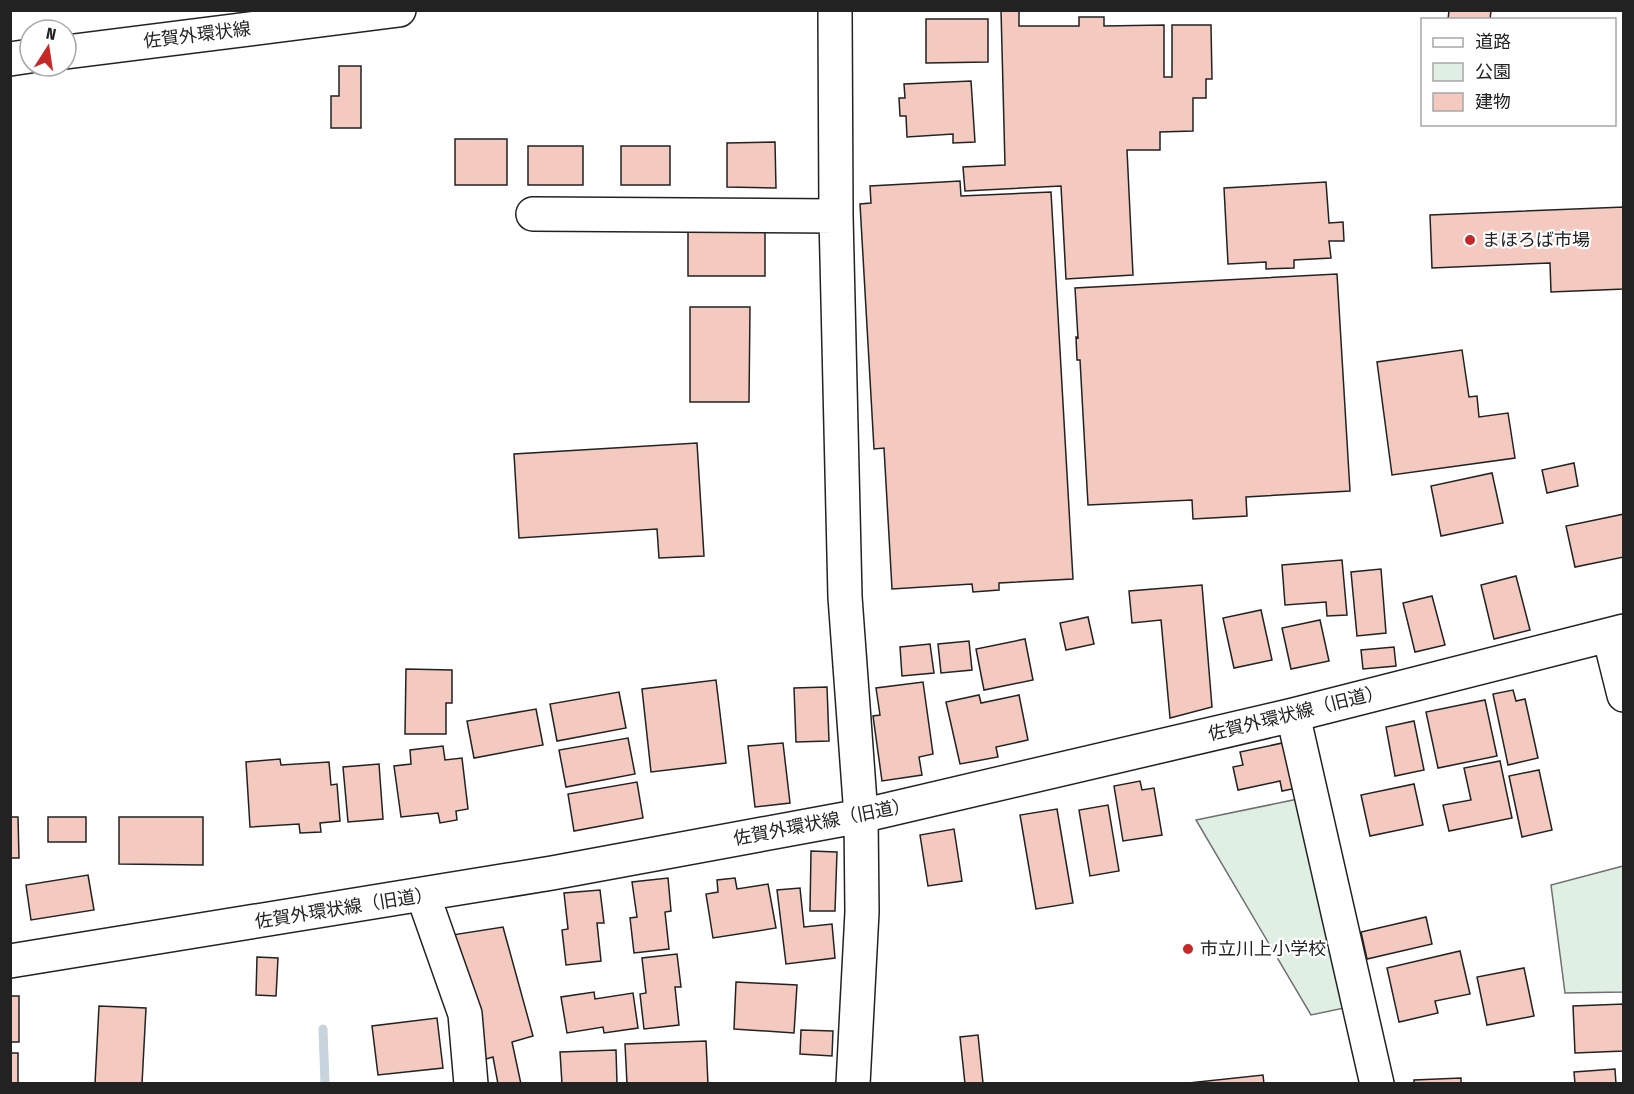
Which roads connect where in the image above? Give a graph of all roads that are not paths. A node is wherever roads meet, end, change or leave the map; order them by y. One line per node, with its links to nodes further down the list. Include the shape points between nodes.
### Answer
1 (399, 10): 3 (street, 佐賀外環状線)
2 (835, 10): 6 (street)
3 (241, 20): 4 (street, 佐賀外環状線)
4 (78, 50)
5 (533, 214): 6 (street)
6 (836, 216): 10 (street, via 845,597)
7 (1616, 633): 8 (street); 9 (street, 佐賀外環状線（旧道）)
8 (1623, 695)
9 (1293, 715): 10 (street, 佐賀外環状線（旧道）); 15 (street)
10 (861, 816): 11 (street, 佐賀外環状線（旧道）); 14 (street, via 862,923)
11 (423, 895): 12 (street, 佐賀外環状線（旧道）); 13 (street, via 465,1014)
12 (10, 962)
13 (471, 1083)
14 (853, 1083)
15 (1377, 1083)

